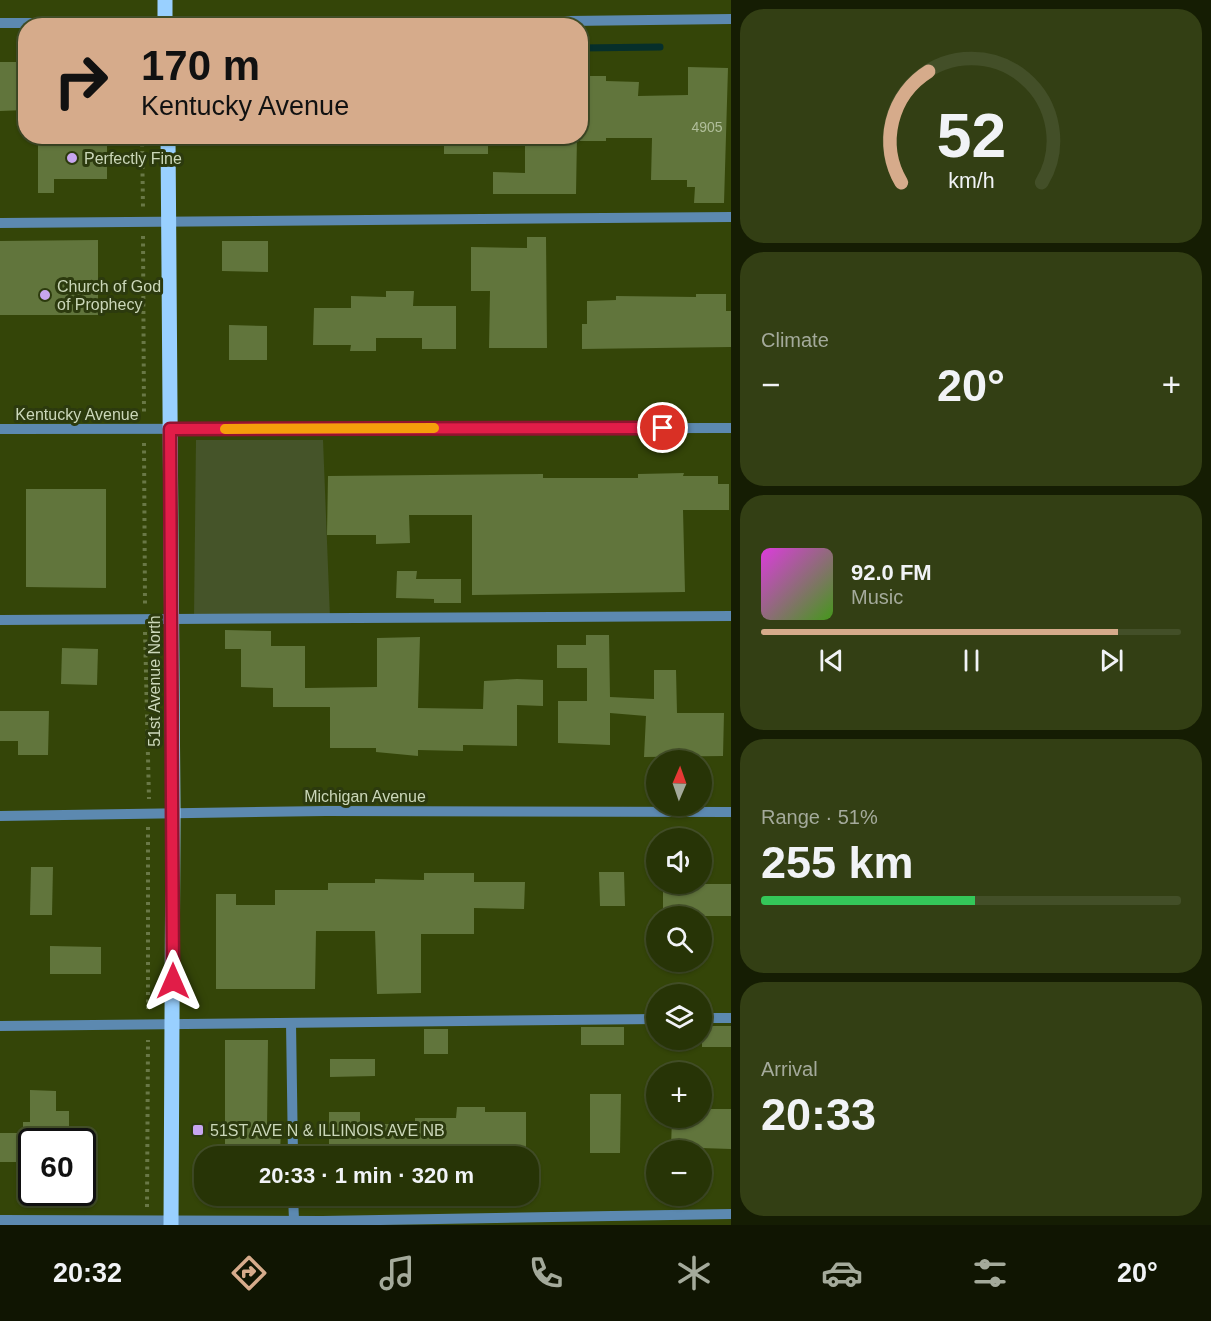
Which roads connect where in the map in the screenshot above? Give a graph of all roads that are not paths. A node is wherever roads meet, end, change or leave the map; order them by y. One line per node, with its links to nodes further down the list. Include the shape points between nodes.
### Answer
1 (165, 0): 2 (main road)
2 (165, 18)
3 (731, 19): 4 (street)
4 (588, 21)
5 (0, 23): 6 (street)
6 (18, 23)
7 (168, 144): 9 (main road, 51st Avenue North)
8 (731, 217): 9 (street)
9 (171, 219): 10 (street); 13 (main road, 51st Avenue North)
10 (0, 223)
11 (731, 428): 13 (street, Kentucky Avenue)
12 (0, 429): 13 (street, Kentucky Avenue)
13 (170, 429): 15 (main road, 51st Avenue North)
14 (731, 616): 15 (street)
15 (172, 618): 16 (street); 17 (main road, 51st Avenue North)
16 (0, 620)
17 (173, 812): 18 (street, Michigan Avenue); 19 (street, Michigan Avenue); 24 (main road, 51st Avenue North)
18 (731, 813)
19 (0, 816)
20 (712, 1018): 21 (street)
21 (731, 1018)
22 (646, 1019): 23 (street)
23 (291, 1023): 24 (street); 26 (street)
24 (173, 1024): 25 (street); 32 (main road, 51st Avenue North)
25 (0, 1026)
26 (293, 1146)
27 (293, 1206): 30 (street)
28 (731, 1214): 30 (street)
29 (0, 1220): 31 (street)
30 (294, 1220): 32 (street)
31 (102, 1222): 32 (street)
32 (171, 1222)

